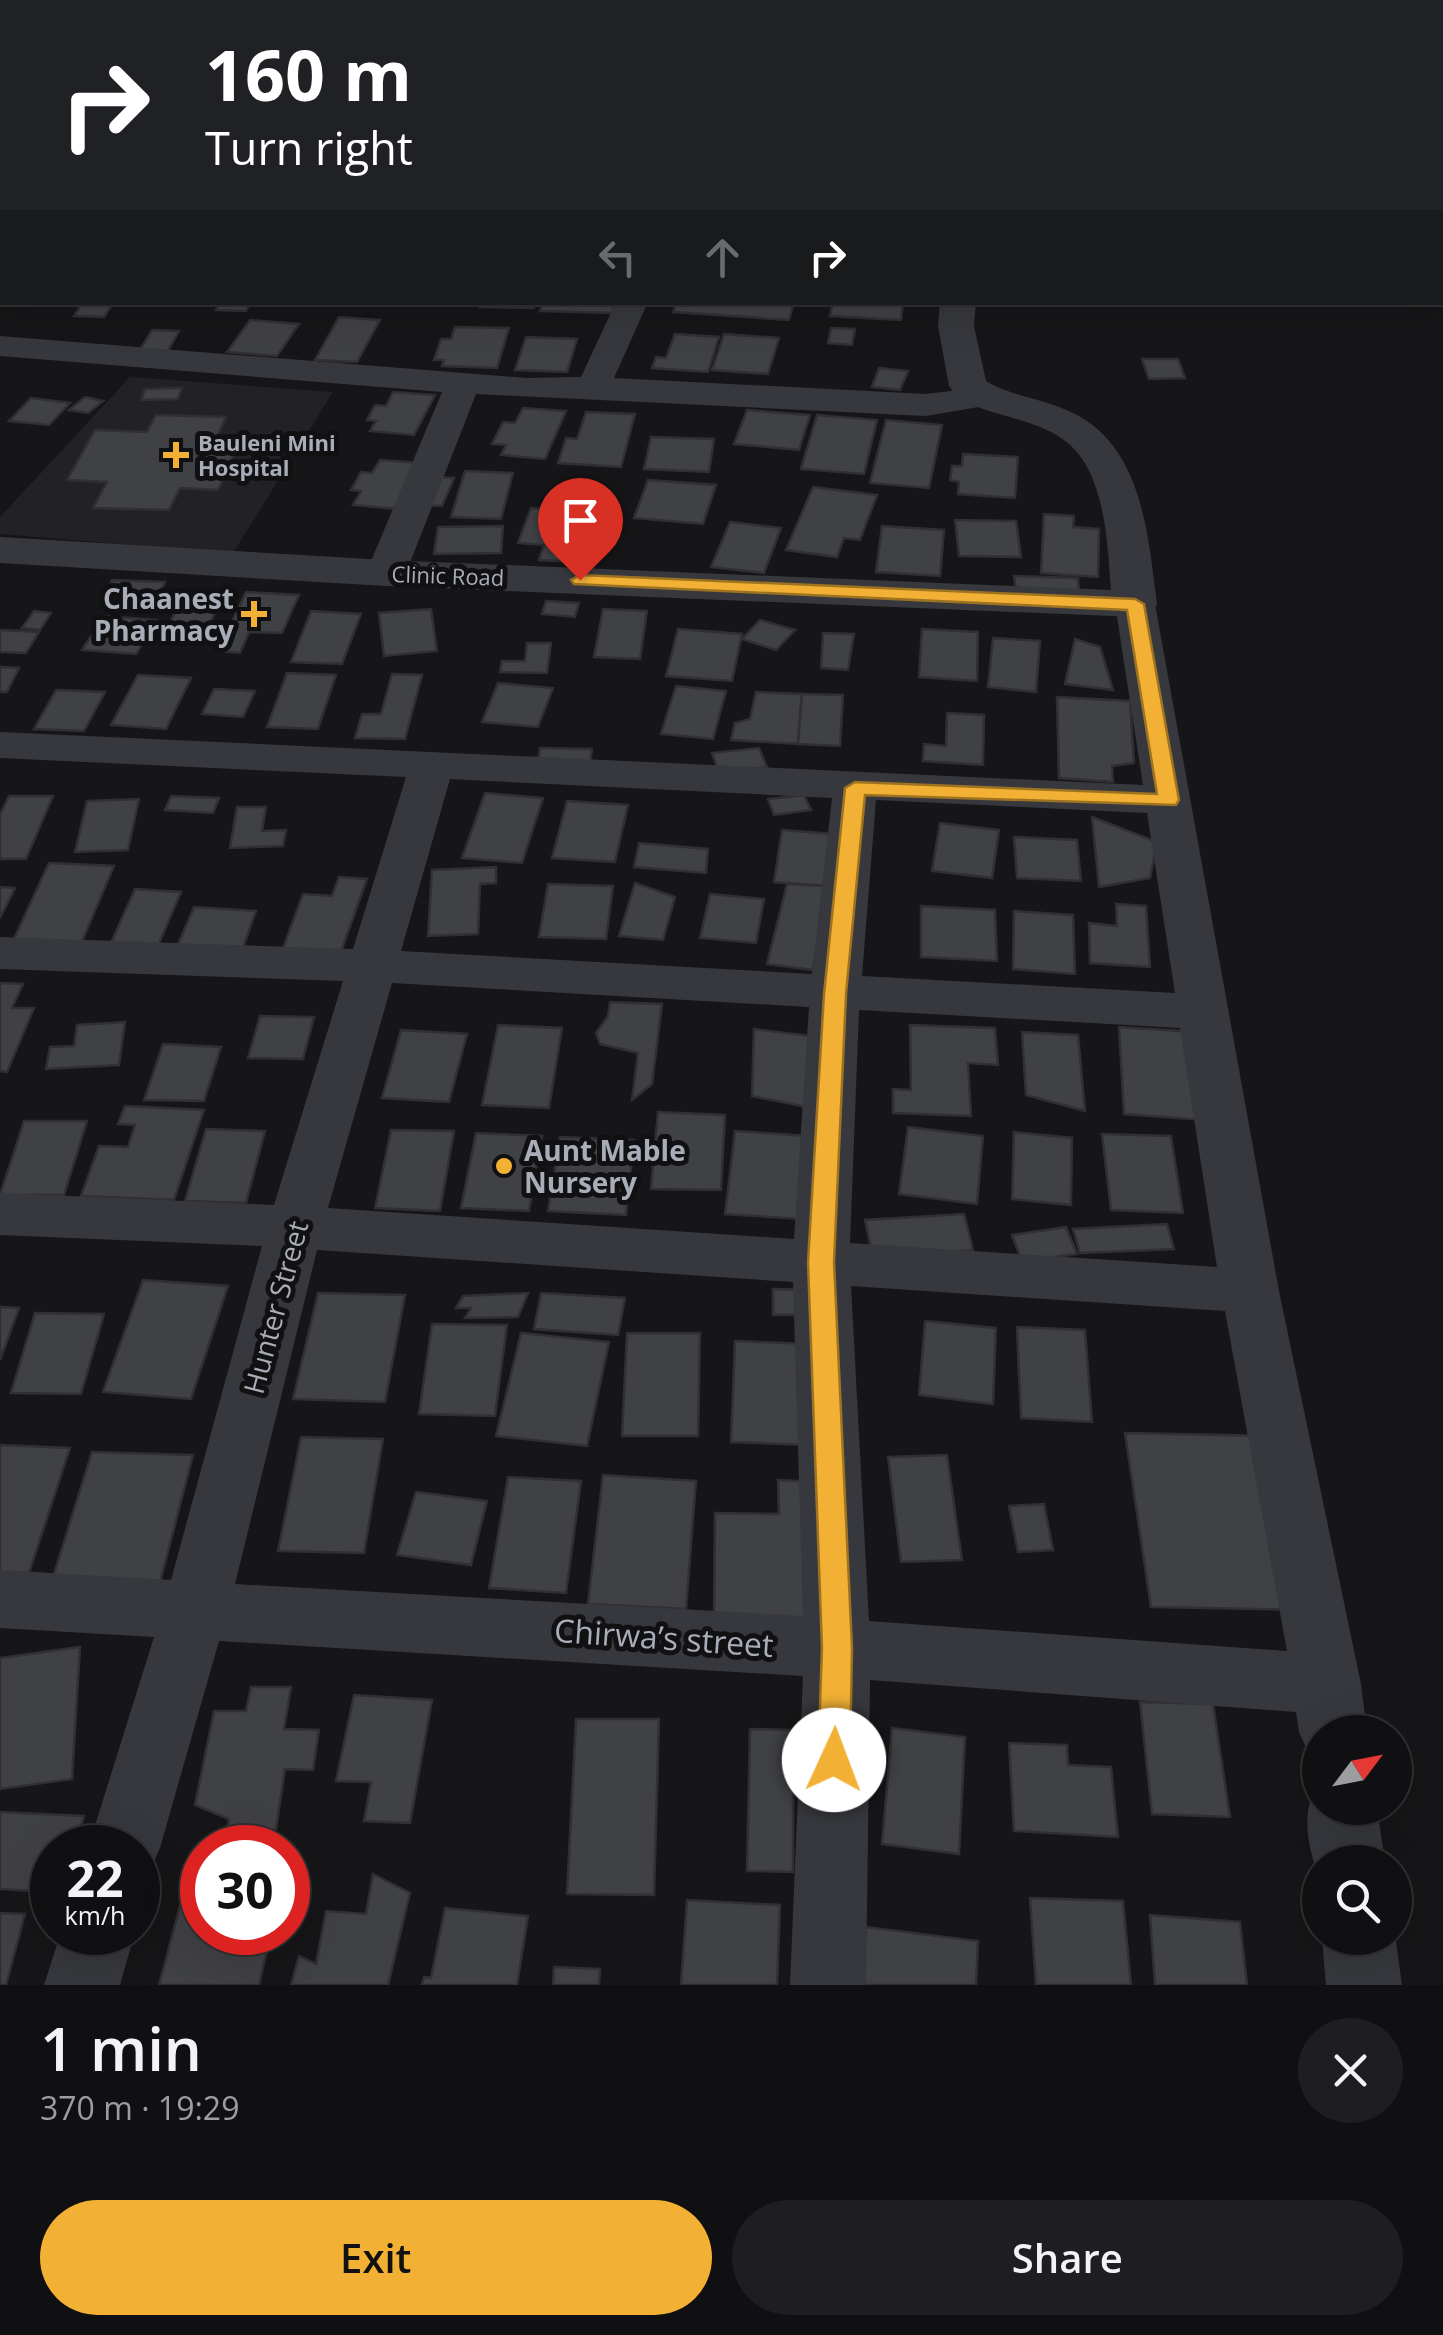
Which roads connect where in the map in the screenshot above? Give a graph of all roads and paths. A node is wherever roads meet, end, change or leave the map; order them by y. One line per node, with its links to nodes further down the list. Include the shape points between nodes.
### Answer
1 (631, 305): 5 (street)
2 (958, 305): 6 (street, via 968,386)
3 (0, 346): 4 (street)
4 (464, 384): 5 (street); 8 (street)
5 (593, 387): 6 (street, via 926,405)
6 (984, 397): 9 (street, via 1059,420 1095,445 1118,503)
7 (0, 550): 8 (street, Clinic Road)
8 (386, 573): 9 (street, Clinic Road)
9 (1135, 604): 13 (street)
10 (0, 745): 11 (street)
11 (430, 767): 12 (street); 15 (street, Hunter Street)
12 (855, 788): 13 (street); 16 (street)
13 (1168, 800): 17 (street)
14 (0, 953): 15 (street)
15 (374, 966): 16 (street); 19 (street, Hunter Street)
16 (835, 994): 17 (street); 20 (street)
17 (1204, 1012): 21 (street)
18 (0, 1214): 19 (street)
19 (295, 1227): 20 (street); 23 (street, Hunter Street)
20 (821, 1262): 21 (street); 24 (street)
21 (1250, 1291): 25 (street)
22 (0, 1599): 23 (street, Chirwa’s street)
23 (196, 1608): 24 (street, Chirwa’s street); 26 (street, Hunter Street)
24 (837, 1648): 25 (street, Chirwa’s street); 30 (street)
25 (1330, 1708)
26 (131, 1825)
27 (91, 1955): 29 (street)
28 (1360, 1955): 31 (street)
29 (82, 1985)
30 (828, 1985)
31 (1364, 1985)

